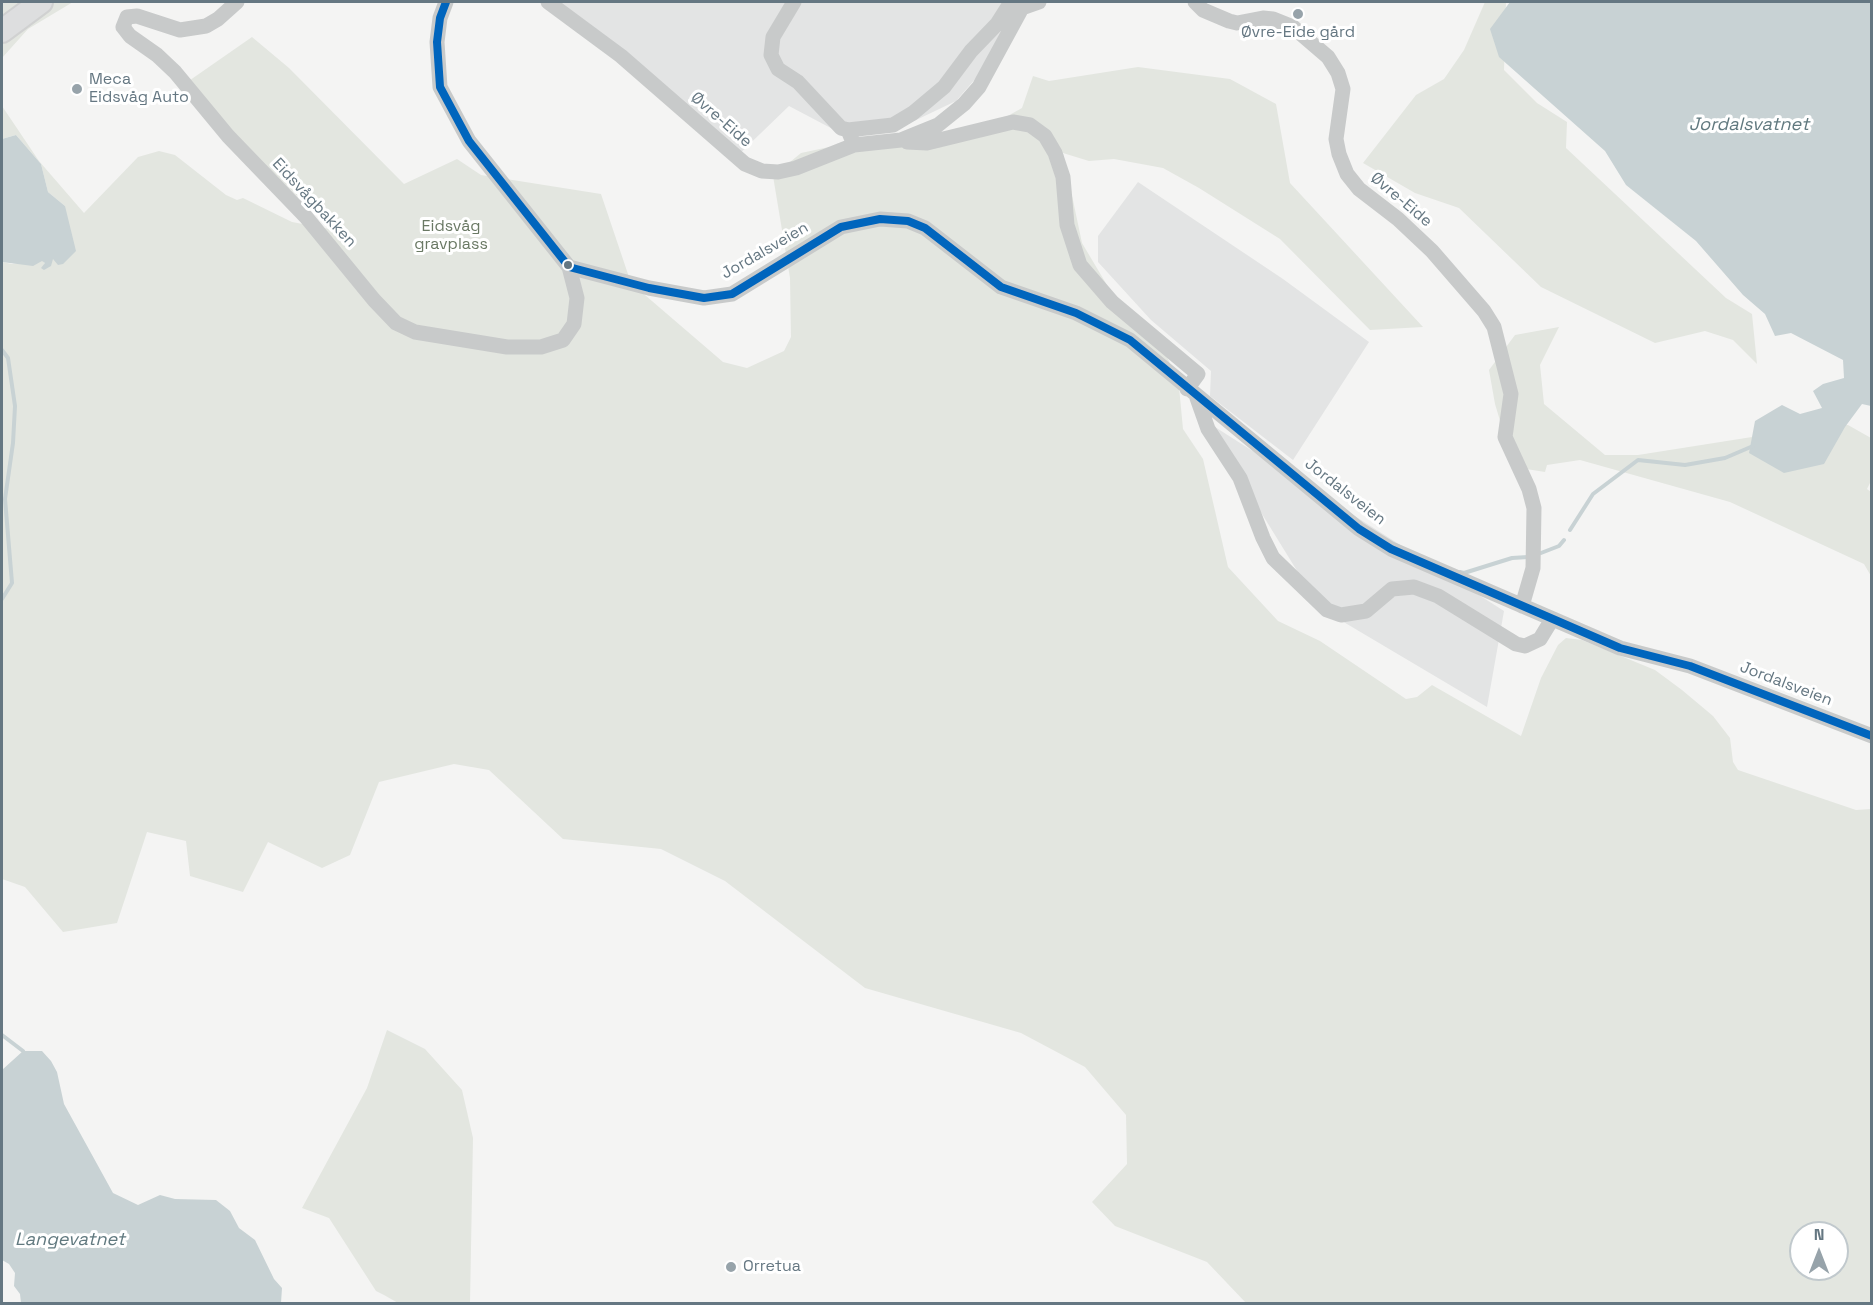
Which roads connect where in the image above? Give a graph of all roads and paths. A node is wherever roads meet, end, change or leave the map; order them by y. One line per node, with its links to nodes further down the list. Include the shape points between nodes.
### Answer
1 (41, 2): 9 (highway)
2 (237, 2): 13 (street, Eidsvågbakken, via 206,26 180,30 137,16 127,17 123,27 175,72 396,323 415,332 507,347 541,346 563,340 574,324 577,298)
3 (446, 2): 13 (street, via 440,18 437,60 444,95 469,141)
4 (548, 2): 12 (street, Øvre-Eide, via 621,57 745,164 778,172)
5 (794, 2): 10 (street, via 773,37 771,55 778,69 798,82 841,128)
6 (1011, 2): 10 (street, via 998,24 944,87 913,112 893,125)
7 (1039, 2): 11 (street, Øvre-Eide, via 1022,8 971,98 938,125)
8 (1195, 2): 15 (street, Øvre-Eide, via 1203,10 1229,21 1263,18 1293,27 1328,57 1343,89 1336,139 1347,174 1359,189 1432,251 1494,327 1511,394 1505,437 1534,508 1533,568)
9 (2, 31)
10 (848, 130): 12 (street)
11 (901, 140): 12 (street, Øvre-Eide); 14 (street, Øvre-Eide, via 927,143 1013,122 1030,125 1046,136 1063,177 1067,225 1080,265 1112,302 1198,374)
12 (854, 145)
13 (569, 267): 14 (street, Jordalsveien, via 704,298 732,294 841,227 880,219 908,221 925,228 1001,287 1076,313 1130,340)
14 (1192, 393): 15 (street, Jordalsveien, via 1359,529 1391,549); 16 (street, Jordalsveien, via 1208,429 1240,478 1273,558 1327,610 1341,615 1365,611 1392,589 1414,587 1438,596 1516,644 1535,644)
15 (1522, 606): 16 (street, Jordalsveien)
16 (1551, 621): 17 (street, Jordalsveien, via 1620,648 1690,666)
17 (1872, 736)

